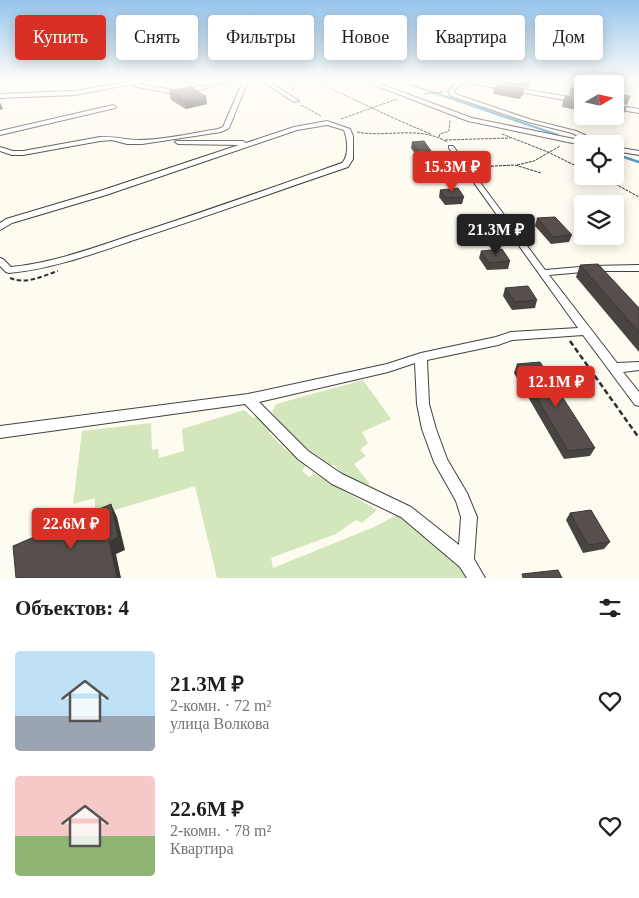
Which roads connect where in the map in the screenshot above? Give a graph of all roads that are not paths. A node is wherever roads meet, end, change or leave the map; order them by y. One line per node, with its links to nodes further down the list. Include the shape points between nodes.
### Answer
1 (109, 108): 7 (street)
2 (235, 108): 10 (street, via 226,128)
3 (437, 108): 9 (street, via 470,120)
4 (489, 108): 8 (street)
5 (624, 109): 6 (street)
6 (639, 111)
7 (0, 133)
8 (580, 135)
9 (574, 141)
10 (142, 142): 11 (street); 13 (street, via 112,138 23,153)
11 (251, 143): 16 (street, via 9,221); 17 (street, via 313,124 327,123 347,129 350,159 345,165 54,262 9,270)
12 (448, 143): 20 (street)
13 (0, 149)
14 (624, 150): 15 (street)
15 (639, 153)
16 (0, 227)
17 (0, 261)
18 (639, 268): 19 (street)
19 (597, 269): 20 (street); 21 (street)
20 (542, 273): 22 (street)
21 (609, 282)
22 (586, 331): 23 (street, via 511,336 498,342); 25 (street)
23 (421, 357): 26 (street, via 388,368); 29 (street, via 423,404 429,429 440,462 462,498 469,517)
24 (639, 366): 25 (street)
25 (614, 368): 27 (street)
26 (248, 399): 28 (street); 29 (street, via 303,455 337,480 406,512)
27 (639, 401)
28 (0, 432)
29 (466, 561): 30 (street)
30 (477, 578)

